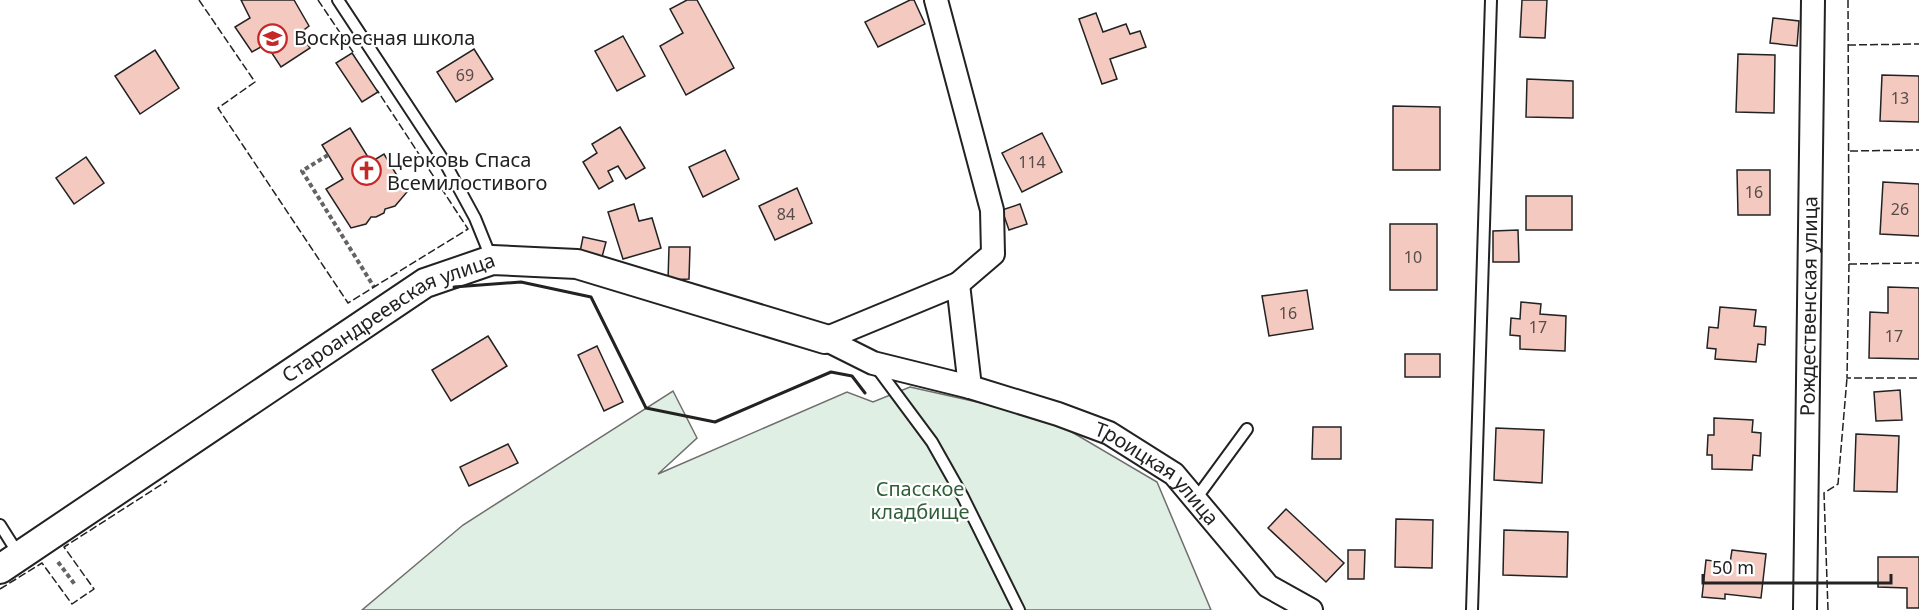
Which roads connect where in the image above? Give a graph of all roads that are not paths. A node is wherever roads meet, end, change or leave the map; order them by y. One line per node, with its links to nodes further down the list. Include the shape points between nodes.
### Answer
1 (338, 0): 5 (lane, via 444,161 475,218)
2 (936, 0): 6 (street, via 992,210 993,254)
3 (1491, 0): 16 (lane)
4 (1813, 0): 17 (street, Рождественская улица)
5 (492, 260): 7 (street, Староандреевская улица, via 576,264); 13 (street, Староандреевская улица, via 425,283)
6 (958, 284): 7 (street); 9 (street)
7 (825, 339): 8 (street, Троицкая улица)
8 (873, 363): 9 (street, Троицкая улица); 14 (lane, via 932,442)
9 (970, 387): 11 (street, Троицкая улица, via 1109,433 1174,474)
10 (1247, 429): 11 (lane)
11 (1195, 500): 15 (street, Троицкая улица, via 1268,586)
12 (0, 525): 13 (lane)
13 (10, 563)
14 (1019, 610)
15 (1311, 610)
16 (1472, 610)
17 (1805, 610)

